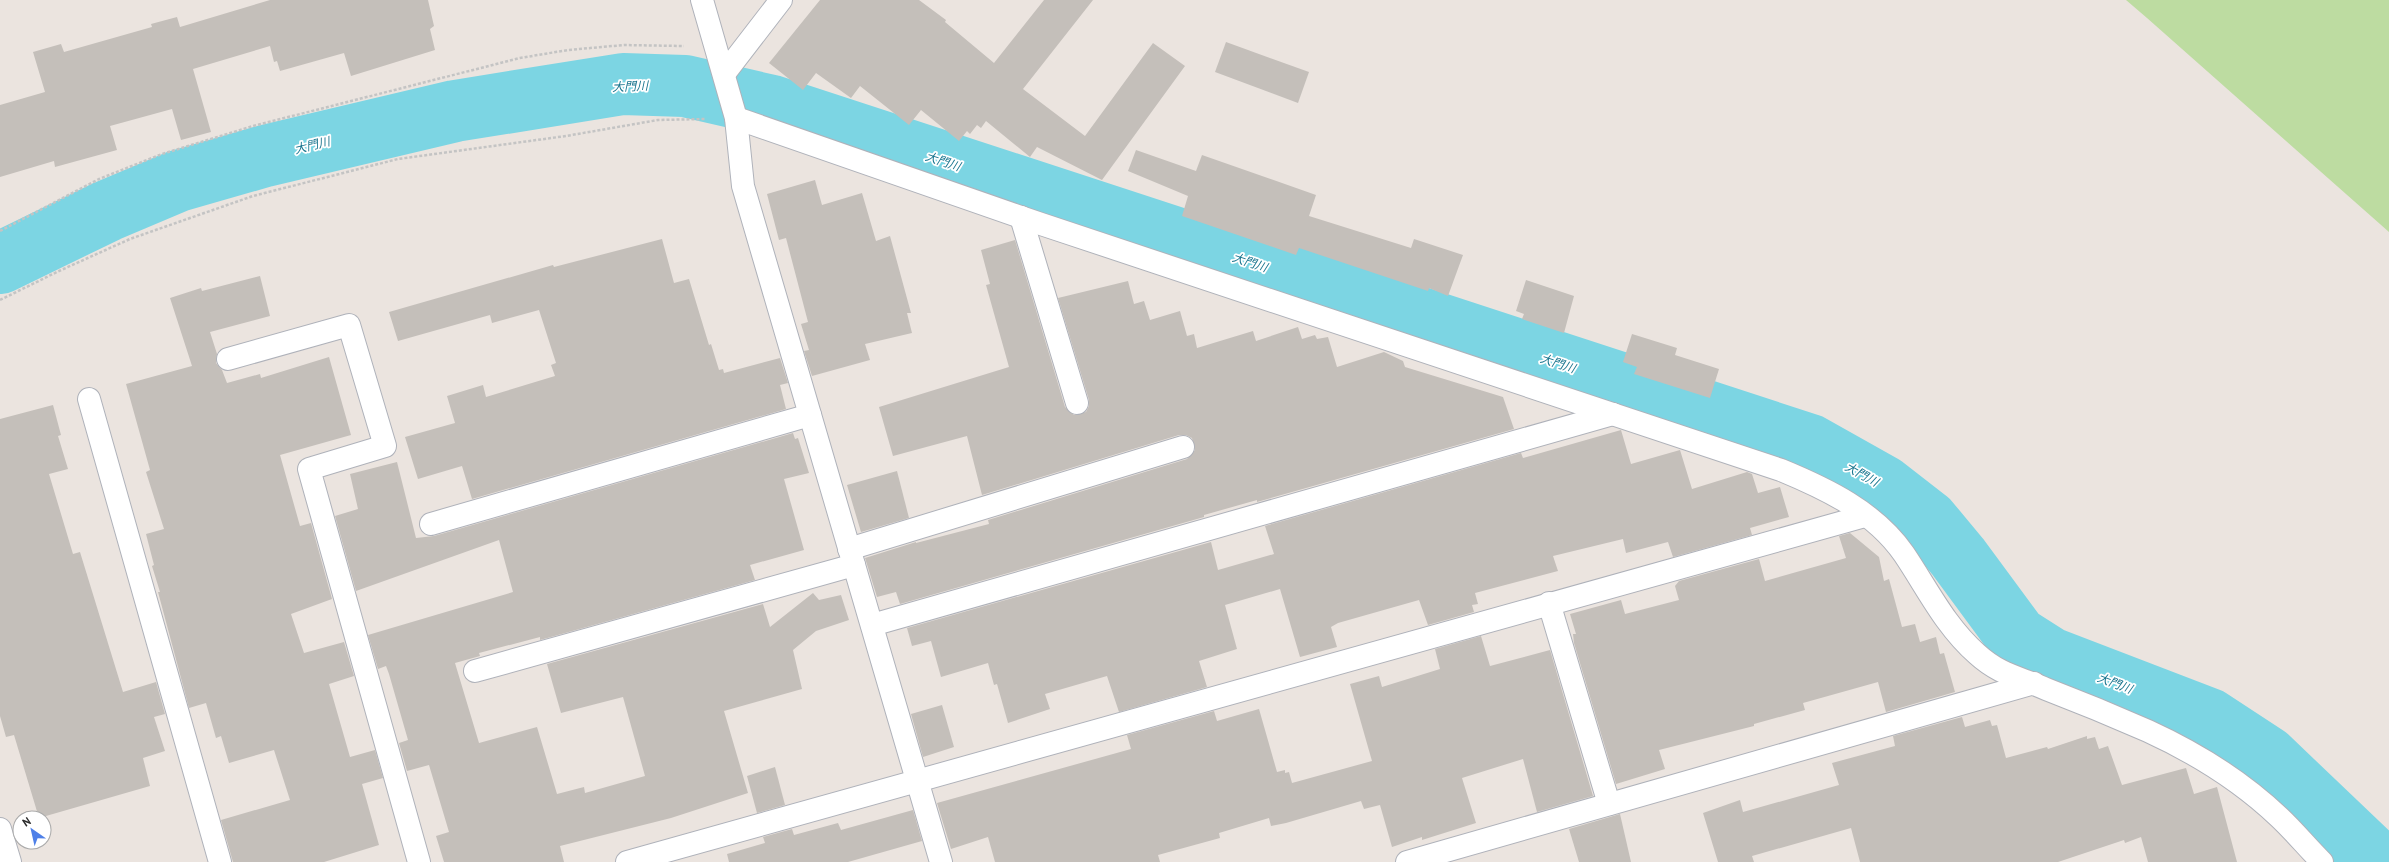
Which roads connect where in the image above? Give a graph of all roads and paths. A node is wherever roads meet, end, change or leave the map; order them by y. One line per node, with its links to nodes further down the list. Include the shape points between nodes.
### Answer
1 (702, 0): 3 (street)
2 (781, 0): 4 (street)
3 (714, 46): 4 (street); 7 (path, via 624,45 520,58 253,126 162,154 99,179)
4 (724, 74): 5 (street)
5 (736, 118): 6 (street); 8 (path, via 658,120 390,161 253,196 130,239); 13 (street, via 743,186)
6 (1021, 217): 11 (street); 12 (street)
7 (0, 231)
8 (0, 300)
9 (228, 359): 27 (street, via 349,325 384,446 309,468)
10 (89, 400): 26 (street)
11 (1077, 403)
12 (1613, 414): 15 (street, via 1781,470 1818,486); 19 (street)
13 (810, 415): 16 (street); 17 (street)
14 (1183, 447): 17 (street)
15 (1865, 516): 18 (street); 21 (street, via 1882,528 1904,554 1942,614 1976,654 2004,674)
16 (431, 524)
17 (852, 557): 19 (street); 20 (street)
18 (1549, 603): 22 (street); 23 (street)
19 (872, 625): 22 (street)
20 (475, 671)
21 (2034, 684): 23 (street); 31 (street, via 2195,753 2242,784 2280,817)
22 (917, 779): 28 (street); 29 (street)
23 (1609, 804): 30 (street)
24 (0, 829): 25 (street)
25 (10, 862)
26 (220, 862)
27 (419, 862)
28 (627, 862)
29 (941, 862)
30 (1406, 862)
31 (2322, 862)

